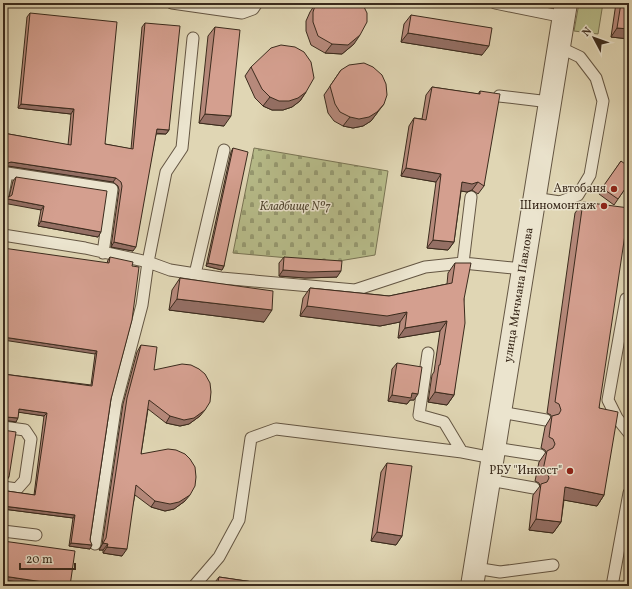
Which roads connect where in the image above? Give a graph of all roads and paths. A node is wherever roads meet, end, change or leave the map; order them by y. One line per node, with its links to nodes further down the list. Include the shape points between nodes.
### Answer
1 (172, 3): 2 (lane, via 242,13 253,9)
2 (257, 3)
3 (494, 3): 4 (lane)
4 (565, 10): 6 (street, улица Мичмана Павлова)
5 (193, 38): 15 (lane, via 182,148 166,172)
6 (559, 47): 8 (street, улица Мичмана Павлова); 12 (lane, via 580,57 596,78 603,101 590,176 578,195 560,202)
7 (499, 96): 8 (lane)
8 (550, 102): 12 (street, улица Мичмана Павлова)
9 (224, 150): 18 (lane)
10 (3, 195): 14 (lane, via 7,173 112,189)
11 (471, 197): 16 (lane)
12 (534, 198): 17 (street, улица Мичмана Павлова)
13 (3, 235): 14 (lane)
14 (103, 253): 15 (lane)
15 (148, 262): 18 (lane, via 170,270); 34 (lane, via 142,305 116,403)
16 (462, 263): 17 (lane); 18 (lane, via 425,267 355,290)
17 (523, 269): 21 (street, улица Мичмана Павлова)
18 (195, 274)
19 (629, 299): 24 (lane, via 626,299 608,400 617,418)
20 (428, 353): 25 (lane, via 419,415 444,422)
21 (500, 412): 22 (lane); 26 (street, улица Мичмана Павлова)
22 (546, 420)
23 (3, 427): 29 (lane, via 25,430 31,439 25,480 17,489)
24 (629, 433)
25 (462, 452): 26 (lane); 37 (lane, via 276,429 251,438 239,520 219,558)
26 (493, 453): 27 (lane); 28 (street, улица Мичмана Павлова)
27 (540, 455)
28 (489, 480): 30 (lane); 36 (street, улица Мичмана Павлова)
29 (3, 487)
30 (534, 488)
31 (629, 493): 38 (lane)
32 (3, 531): 33 (lane)
33 (36, 535)
34 (95, 544)
35 (553, 565): 36 (lane)
36 (473, 577)
37 (194, 586)
38 (612, 586)

